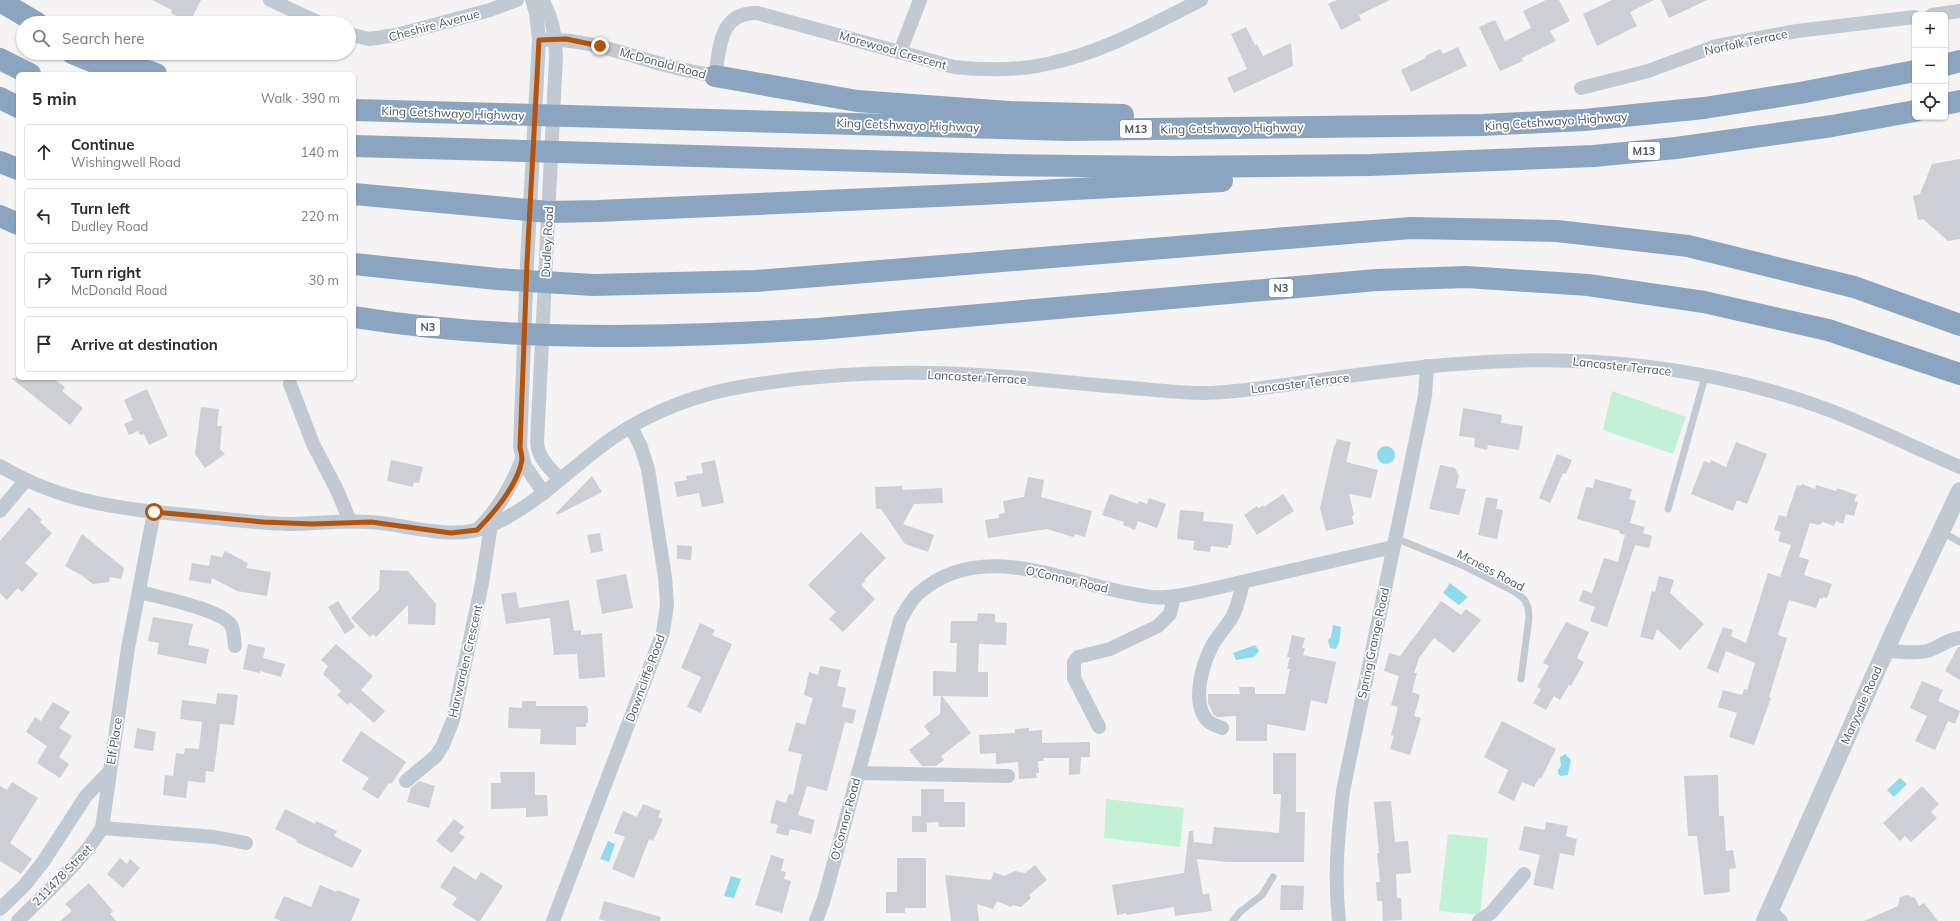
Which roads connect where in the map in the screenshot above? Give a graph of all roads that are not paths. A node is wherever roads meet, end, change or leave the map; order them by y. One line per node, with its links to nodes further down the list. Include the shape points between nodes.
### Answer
1 (270, 0): 11 (street)
2 (517, 0): 15 (street, Cheshire Avenue, via 490,10 381,38 369,39)
3 (532, 0): 17 (street, Dudley Road)
4 (542, 0): 16 (street, Dudley Road, via 552,21)
5 (920, 0): 18 (street)
6 (1201, 0): 18 (street, Morewood Crescent, via 1097,50 1046,64 1020,68 968,68 931,62)
7 (0, 1): 10 (highway)
8 (1960, 11): 9 (street)
9 (1948, 13)
10 (25, 16)
11 (305, 16)
12 (0, 17): 14 (highway)
13 (1912, 17): 29 (street, Norfolk Terrace, via 1797,31 1716,46 1648,71)
14 (16, 26)
15 (356, 36)
16 (556, 39): 17 (street, McDonald Road); 28 (street, McDonald Road, via 595,45); 44 (street, Dudley Road, via 549,183)
17 (539, 40): 44 (street, Dudley Road, via 532,184)
18 (900, 52): 28 (street, Morewood Crescent, via 769,15 749,12 738,16 725,30)
19 (0, 59): 24 (highway)
20 (90, 60): 25 (highway)
21 (117, 60): 26 (highway)
22 (1960, 61): 23 (highway)
23 (1948, 64)
24 (26, 72)
25 (120, 72)
26 (150, 72)
27 (1912, 72): 38 (highway, King Cetshwayo Highway / M13, via 1704,108)
28 (715, 76): 38 (highway, via 857,101 1009,112)
29 (1581, 88)
30 (0, 98): 33 (highway)
31 (1960, 101): 32 (highway)
32 (1948, 103)
33 (16, 106)
34 (356, 110): 38 (highway, King Cetshwayo Highway / M13, via 1068,130 1466,126)
35 (1912, 112): 41 (highway, M13, via 1832,126 1676,148 1572,157)
36 (0, 115): 37 (highway)
37 (16, 120)
38 (1584, 120)
39 (356, 146): 41 (highway, M13, via 1004,165)
40 (0, 162): 42 (highway)
41 (1370, 165): 44 (highway, via 1259,178 1130,187 598,211)
42 (16, 168)
43 (356, 194): 44 (highway)
44 (540, 211): 55 (street, Dudley Road, via 520,448); 58 (street, Dudley Road, via 547,230 537,442 542,459)
45 (0, 216): 46 (highway)
46 (16, 223)
47 (356, 264): 49 (highway, via 497,279 593,284 756,281 1411,228 1557,231 1688,246 1854,287)
48 (356, 317): 51 (highway, N3, via 462,330 592,337 744,333 818,329 1377,280 1466,277 1588,285 1704,302 1828,330)
49 (1960, 324)
50 (1427, 366): 52 (street, Lancaster Terrace, via 1505,360 1556,360 1646,366); 54 (street, Lancaster Terrace, via 1221,393 977,375 822,375 736,387 656,413); 70 (street, Spring Grange Road, via 1425,396)
51 (1960, 374)
52 (1705, 377): 57 (street, Lancaster Terrace, via 1759,388 1828,410); 62 (lane)
53 (290, 384): 65 (street, via 313,444)
54 (630, 427): 58 (street); 91 (street, Dawncliffe Road, via 648,469 665,577 666,612 663,632)
55 (522, 459): 61 (street, Dudley Road); 67 (street, Dudley Road, via 495,512)
56 (0, 466): 59 (street)
57 (1960, 467)
58 (560, 479): 61 (street)
59 (25, 481): 63 (street); 64 (street, via 72,498)
60 (1960, 491): 68 (street, Maryvale Road)
61 (544, 493): 66 (street)
62 (1668, 509)
63 (0, 511)
64 (154, 512): 65 (street, via 286,524); 72 (street, Elf Place)
65 (350, 521): 67 (street, via 451,533)
66 (491, 525): 67 (street); 83 (street, Harwarden Crescent, via 482,583 452,720 436,756)
67 (477, 530)
68 (1942, 532): 69 (lane); 76 (street, Maryvale Road)
69 (1960, 542)
70 (1394, 543): 71 (street, O'Connor Road); 77 (lane, Mcness Road, via 1464,566 1524,599 1528,607 1528,618); 94 (street, Spring Grange Road, via 1343,791 1337,838 1336,897)
71 (1243, 582): 73 (street, O'Connor Road); 79 (street, via 1237,607 1211,647 1200,682 1200,703 1204,716 1209,722)
72 (140, 592): 75 (street, via 196,607 226,619 232,627); 80 (street, Elf Place, via 128,648)
73 (1174, 596): 78 (street, via 1170,614 1158,626 1110,649 1078,657 1074,662 1076,684); 81 (street, O'Connor Road, via 1132,595 1052,573 1023,568 972,568 942,577 918,593 900,620)
74 (1960, 638): 76 (street, via 1926,651)
75 (235, 646)
76 (1886, 651): 89 (street, Maryvale Road)
77 (1521, 679)
78 (1098, 727)
79 (1222, 728)
80 (109, 772): 84 (street, Elf Place); 88 (street, via 86,796 43,862 24,886)
81 (858, 773): 82 (street); 92 (street, O'Connor Road)
82 (1008, 776)
83 (406, 781)
84 (102, 828): 85 (street, via 215,837); 90 (street, 211478 Street, via 95,840)
85 (246, 844)
86 (1524, 874): 95 (street, via 1491,913)
87 (1273, 877): 93 (lane, via 1262,895 1240,912)
88 (0, 909)
89 (1772, 918)
90 (18, 921)
91 (553, 921)
92 (816, 921)
93 (1233, 921)
94 (1339, 921)
95 (1479, 921)

